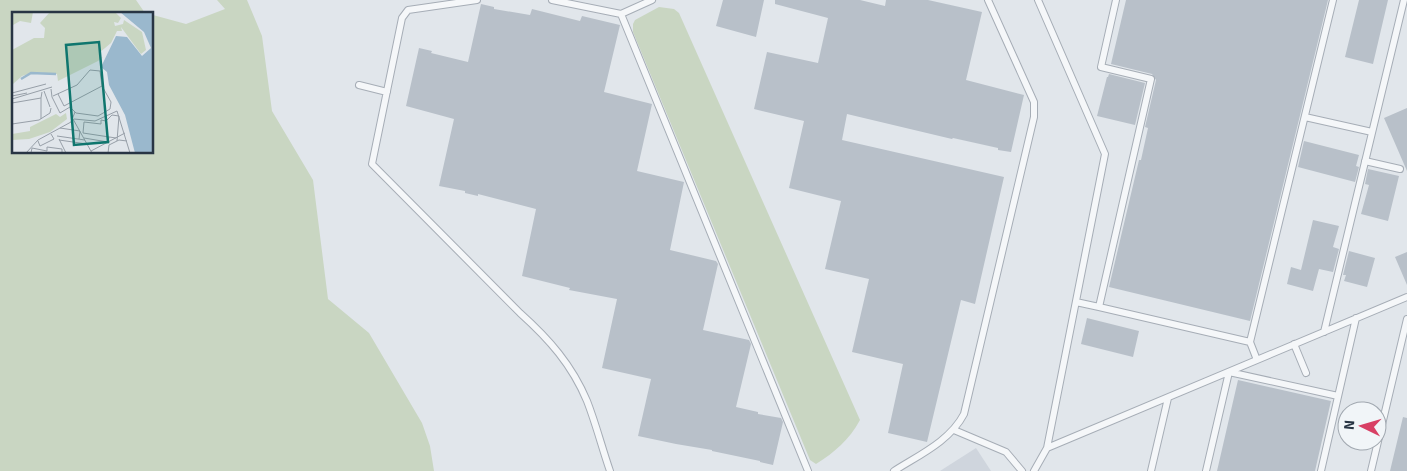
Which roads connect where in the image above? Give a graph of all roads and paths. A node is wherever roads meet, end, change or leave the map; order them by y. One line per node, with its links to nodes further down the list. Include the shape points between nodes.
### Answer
1 (477, 0): 11 (lane, via 408,10 402,18)
2 (552, 0): 9 (lane)
3 (652, 0): 9 (lane)
4 (988, 0): 29 (lane, via 1035,109 964,414)
5 (1038, 0): 17 (lane, via 1105,154)
6 (1116, 0): 18 (lane, via 1100,67 1151,79)
7 (1333, 0): 12 (lane)
8 (1404, 0): 13 (lane)
9 (621, 14): 32 (lane)
10 (359, 85): 11 (lane)
11 (387, 92): 31 (lane, via 372,164 545,335 570,368 587,401)
12 (1304, 117): 13 (lane); 22 (lane)
13 (1372, 132): 14 (lane)
14 (1365, 161): 15 (lane); 21 (lane)
15 (1400, 169)
16 (1407, 297): 19 (lane)
17 (1076, 302): 18 (lane); 30 (lane)
18 (1099, 307): 22 (lane)
19 (1356, 318): 21 (lane); 27 (lane)
20 (1407, 320): 39 (lane)
21 (1324, 332): 23 (lane)
22 (1250, 342): 24 (lane)
23 (1294, 344): 24 (lane); 26 (lane)
24 (1257, 360): 25 (lane)
25 (1229, 372): 27 (lane); 28 (lane); 37 (lane)
26 (1306, 373)
27 (1338, 396): 38 (lane)
28 (1168, 398): 30 (lane); 36 (lane)
29 (954, 430): 33 (lane); 34 (lane, via 1006,452)
30 (1047, 448): 35 (lane)
31 (610, 471)
32 (808, 471)
33 (894, 471)
34 (1022, 471)
35 (1034, 471)
36 (1151, 471)
37 (1206, 471)
38 (1321, 471)
39 (1371, 471)

